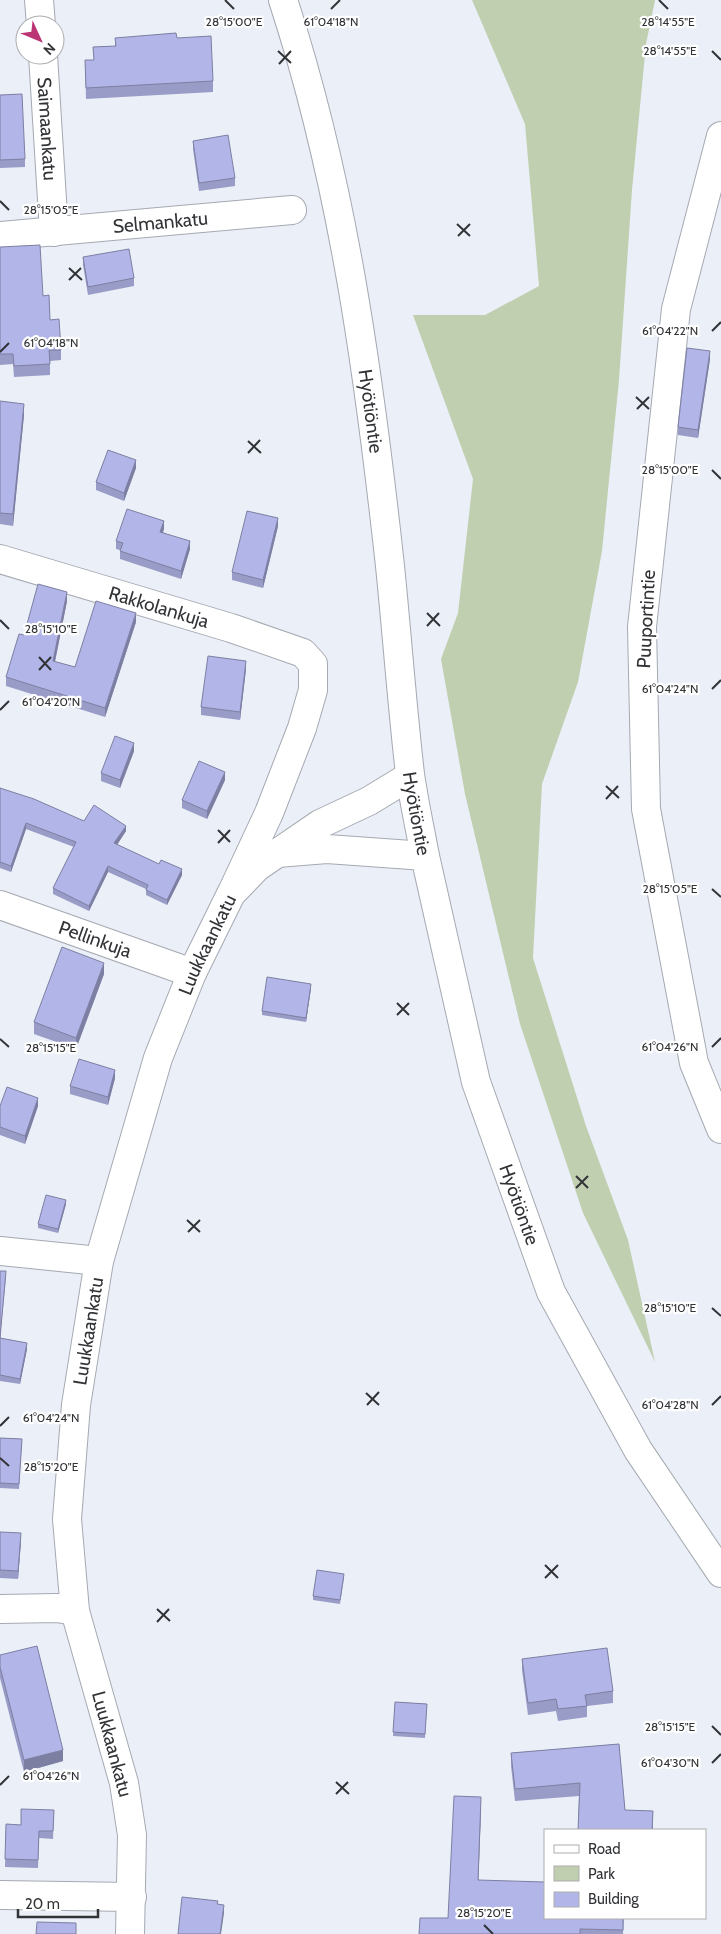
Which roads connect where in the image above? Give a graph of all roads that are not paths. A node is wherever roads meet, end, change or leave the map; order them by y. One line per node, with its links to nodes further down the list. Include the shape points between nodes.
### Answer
1 (39, 0): 3 (street)
2 (283, 0): 10 (street, Hyötiöntie, via 321,130 346,242 390,565)
3 (40, 15)
4 (44, 65): 7 (street, Saimaankatu)
5 (721, 136): 16 (street, Puuportintie, via 676,309 642,627 646,809 694,1063)
6 (292, 210): 7 (street, Selmankatu)
7 (54, 232): 8 (street, Selmankatu)
8 (0, 236)
9 (0, 559): 13 (street, Rakkolankuja, via 230,628 303,653 313,664 313,690 302,728 269,813)
10 (410, 776): 11 (street, Luukkaankatu, via 369,801 320,824); 12 (street, Hyötiöntie)
11 (275, 854): 12 (street, via 327,849); 13 (street, Luukkaankatu)
12 (426, 856): 19 (street, Hyötiöntie, via 476,1082 551,1292 638,1450)
13 (231, 894): 15 (street, Luukkaankatu)
14 (0, 905): 15 (street, Pellinkuja)
15 (192, 973): 18 (street, Luukkaankatu, via 158,1058)
16 (721, 1129)
17 (0, 1251): 18 (street)
18 (99, 1261): 21 (street, Luukkaankatu, via 76,1405 67,1519)
19 (721, 1573)
20 (0, 1609): 21 (street, via 57,1608)
21 (75, 1611): 23 (street, Luukkaankatu, via 124,1783 132,1835)
22 (0, 1895): 23 (street)
23 (132, 1897): 24 (street, Luukkaankatu)
24 (130, 1934)

